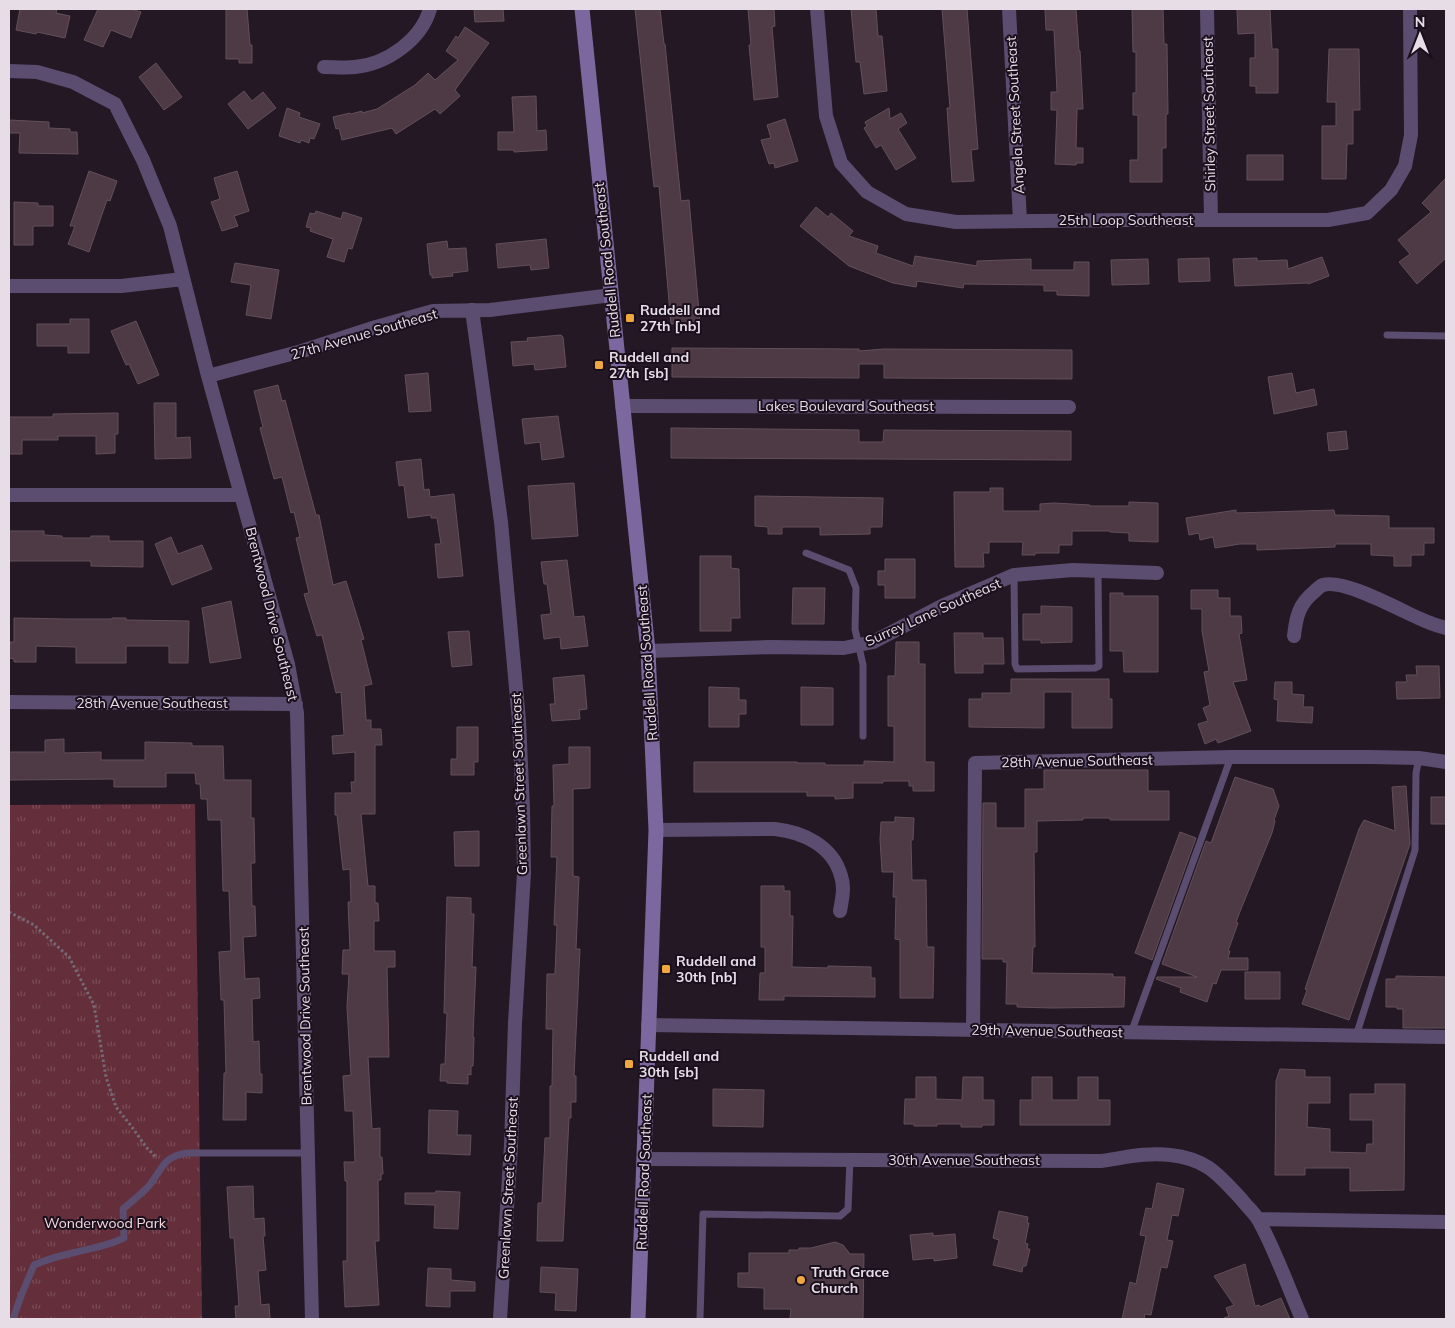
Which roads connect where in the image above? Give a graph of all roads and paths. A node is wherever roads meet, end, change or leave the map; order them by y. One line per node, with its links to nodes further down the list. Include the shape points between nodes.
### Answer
1 (430, 9): 7 (street, via 426,21 410,42 383,60 355,67)
2 (582, 9): 13 (main road, Ruddell Road Southeast)
3 (818, 9): 10 (street, 25th Loop Southeast, via 826,116 841,163 867,192 906,214 956,222)
4 (1009, 9): 10 (street, Angela Street Southeast)
5 (1207, 9): 9 (street, Shirley Street Southeast)
6 (1410, 9): 9 (street, 25th Loop Southeast, via 1411,136 1405,166 1391,190 1367,213 1328,220)
7 (324, 67)
8 (9, 71): 11 (street, Brentwood Drive Southeast, via 37,72 73,82 115,104 143,160 170,226)
9 (1211, 220): 10 (street, 25th Loop Southeast)
10 (1020, 221)
11 (183, 279): 12 (street, via 122,286); 17 (street, Brentwood Drive Southeast)
12 (9, 286)
13 (612, 295): 14 (street, 27th Avenue Southeast); 18 (main road, Ruddell Road Southeast)
14 (472, 310): 17 (street, 27th Avenue Southeast, via 433,311 302,352); 52 (street, Greenlawn Street Southeast, via 501,522 519,721 523,809 524,874)
15 (1387, 335): 16 (lane)
16 (1446, 336)
17 (208, 376): 21 (street, Brentwood Drive Southeast)
18 (622, 406): 19 (street, Lakes Boulevard Southeast); 29 (main road, Ruddell Road Southeast)
19 (1069, 407)
20 (9, 495): 21 (street)
21 (241, 495): 31 (street, Brentwood Drive Southeast)
22 (806, 553): 28 (lane, via 849,570 856,588 855,630)
23 (1098, 570): 24 (street, Surrey Lane Southeast); 25 (street, Surrey Lane Southeast); 25 (lane, via 1099,666 1095,668 1017,669)
24 (1157, 572)
25 (1014, 575): 28 (street, Surrey Lane Southeast, via 942,606 873,642)
26 (1446, 628): 27 (street, via 1360,591 1324,585 1300,606)
27 (1294, 636)
28 (859, 645): 29 (street, Surrey Lane Southeast, via 844,648); 32 (lane, via 863,665)
29 (648, 651): 36 (main road, Ruddell Road Southeast)
30 (9, 702): 31 (street, 28th Avenue Southeast)
31 (296, 704): 44 (street, Brentwood Drive Southeast)
32 (863, 736)
33 (1231, 757): 34 (street, 28th Avenue Southeast); 40 (street, 28th Avenue Southeast, via 975,763); 41 (lane)
34 (1420, 758): 35 (street, 28th Avenue Southeast); 42 (lane, via 1416,773 1415,850)
35 (1446, 762)
36 (656, 830): 37 (street, via 775,829 808,837 823,847 841,875); 39 (main road, Ruddell Road Southeast)
37 (840, 911)
38 (9, 912): 45 (path, via 34,925 69,957 94,1005 106,1077 116,1108)
39 (648, 1025): 40 (street, 29th Avenue Southeast); 46 (main road, Ruddell Road Southeast)
40 (973, 1030): 41 (street, 29th Avenue Southeast)
41 (1131, 1032): 42 (street, 29th Avenue Southeast)
42 (1356, 1036): 43 (street, 29th Avenue Southeast)
43 (1446, 1037)
44 (308, 1153): 50 (lane, via 174,1155 148,1187 124,1209 124,1238 34,1265); 51 (street, Brentwood Drive Southeast)
45 (158, 1159)
46 (644, 1159): 47 (street, 30th Avenue Southeast); 53 (main road, Ruddell Road Southeast)
47 (850, 1159): 48 (street, 30th Avenue Southeast, via 1101,1161 1168,1154 1195,1161 1216,1172); 54 (lane, via 848,1209 840,1216 703,1214)
48 (1258, 1219): 49 (street); 55 (street, 30th Avenue Southeast)
49 (1446, 1222)
50 (13, 1319)
51 (312, 1319)
52 (500, 1319)
53 (638, 1319)
54 (700, 1319)
55 (1302, 1319)

